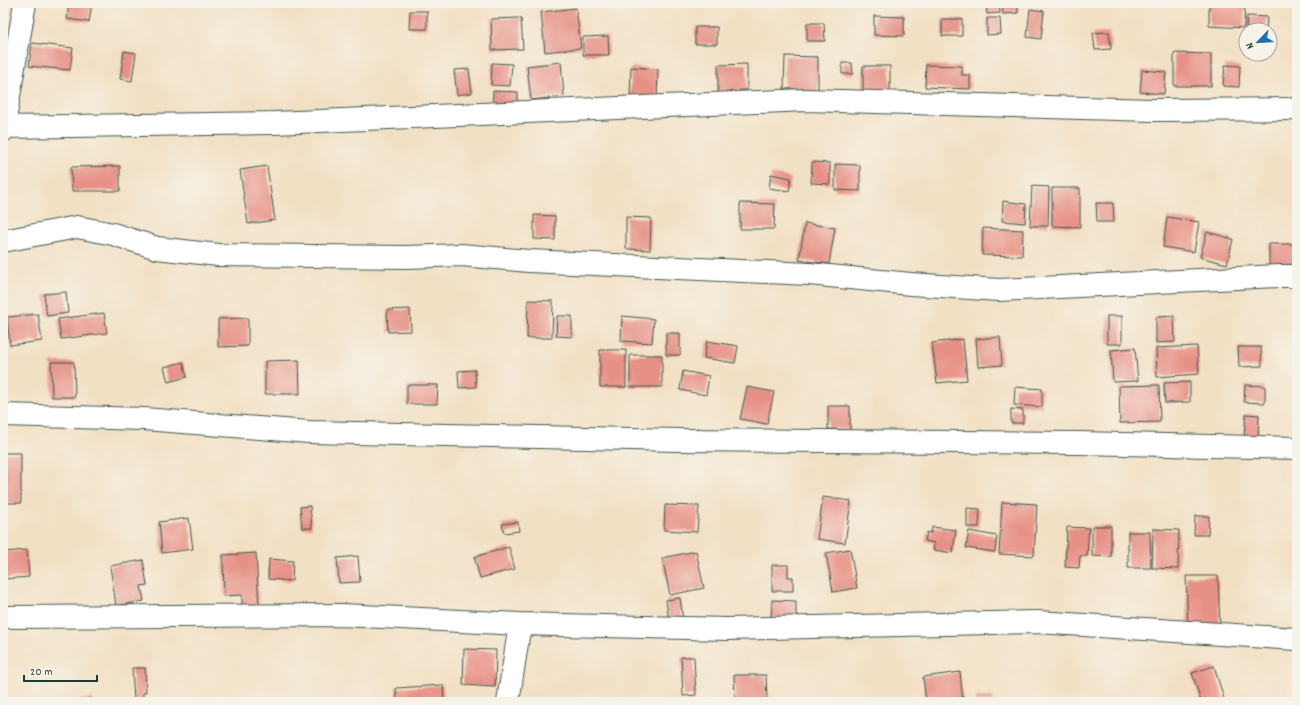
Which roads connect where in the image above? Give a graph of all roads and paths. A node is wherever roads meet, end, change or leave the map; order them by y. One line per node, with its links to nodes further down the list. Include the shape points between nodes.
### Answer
1 (25, 3): 3 (street)
2 (1297, 109): 3 (street, via 1153,110 806,100 274,122)
3 (3, 128)
4 (3, 241): 5 (street, via 77,227 113,234 157,248 218,255 461,255 529,261 808,274 999,290)
5 (1297, 276)
6 (3, 416): 7 (street, via 144,419 317,432 670,440 1079,443)
7 (1297, 448)
8 (3, 617): 9 (street, via 342,615)
9 (520, 624): 10 (street, via 727,629 1038,622); 11 (street)
10 (1297, 639)
11 (508, 702)

